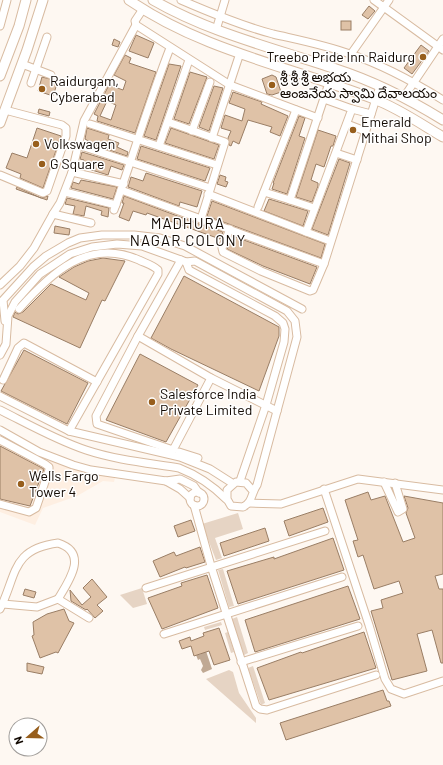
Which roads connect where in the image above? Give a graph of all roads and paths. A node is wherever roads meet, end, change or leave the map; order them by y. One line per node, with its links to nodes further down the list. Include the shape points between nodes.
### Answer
1 (7, 0): 14 (street)
2 (26, 0): 26 (main road)
3 (43, 0): 23 (main road)
4 (129, 0): 11 (main road)
5 (153, 0): 15 (main road)
6 (181, 0): 12 (street)
7 (225, 0): 12 (street)
8 (374, 0): 10 (street)
9 (389, 0): 10 (street)
10 (384, 7): 19 (street); 21 (street)
11 (143, 9): 13 (street, via 135,21); 20 (main road, via 202,40)
12 (220, 16): 15 (street); 21 (street, via 272,34 300,39)
13 (136, 25): 18 (street); 52 (street, via 84,121)
14 (0, 26)
15 (216, 30): 32 (main road)
16 (47, 37): 24 (street)
17 (443, 39): 19 (street)
18 (170, 48): 22 (street); 51 (street)
19 (441, 48): 28 (street)
20 (240, 53): 30 (main road); 31 (street)
21 (351, 54): 28 (street)
22 (189, 60): 31 (street); 43 (street)
23 (22, 64): 24 (street); 38 (main road)
24 (36, 69): 25 (street); 29 (street)
25 (51, 75)
26 (0, 76)
27 (210, 82): 47 (street)
28 (413, 82): 33 (street); 36 (street)
29 (31, 83)
30 (329, 83): 34 (street); 35 (main road)
31 (230, 85): 39 (street); 50 (street)
32 (380, 86): 33 (main road); 35 (street)
33 (404, 97): 42 (main road)
34 (324, 99): 37 (street); 41 (street)
35 (375, 99): 40 (street); 49 (main road)
36 (443, 100)
37 (352, 109): 40 (street); 46 (street)
38 (5, 110): 44 (main road); 59 (street, via 62,125 66,128 66,136 48,191 43,193)
39 (296, 110): 41 (street); 63 (street)
40 (371, 114): 48 (street)
41 (318, 118): 64 (street)
42 (443, 120)
43 (168, 122): 47 (street); 53 (street)
44 (0, 123)
45 (90, 124): 51 (street)
46 (347, 124): 48 (street); 54 (street)
47 (192, 131): 50 (street)
48 (365, 131): 55 (street)
49 (443, 137)
50 (212, 138): 57 (street, via 225,142)
51 (137, 139): 53 (street); 56 (street)
52 (78, 145): 56 (street); 58 (street)
53 (159, 146): 57 (street)
54 (336, 154): 55 (street); 66 (street)
55 (357, 160): 72 (street)
56 (130, 162): 60 (street); 61 (street)
57 (217, 165): 61 (street)
58 (72, 172): 60 (street); 62 (street)
59 (0, 175)
60 (123, 187): 62 (street, via 115,208); 68 (street)
61 (209, 191): 68 (street); 71 (street)
62 (65, 192): 67 (street)
63 (264, 192): 64 (street); 65 (street)
64 (290, 200): 66 (street)
65 (258, 207)
66 (314, 208): 71 (street)
67 (53, 214): 69 (street); 75 (street, via 31,252)
68 (201, 219): 70 (street)
69 (91, 223)
70 (230, 229): 74 (street); 74 (street, via 222,248 223,252 310,291 313,290)
71 (306, 232): 72 (street)
72 (330, 241): 74 (street)
73 (184, 261): 76 (street, via 195,261); 79 (street, via 189,270); 80 (street, via 142,246 129,245 92,247 70,254 56,261 30,284 11,308); 81 (street)
74 (324, 264)
75 (0, 285)
76 (276, 305): 79 (street); 84 (street, via 291,315 297,327 297,337)
77 (19, 309): 87 (street, via 56,271 66,264 94,255 124,254 156,268 158,274)
78 (302, 309): 80 (street, via 185,246 149,236 102,235 80,238 68,243 46,256 25,274 3,300)
79 (270, 314): 83 (street, via 283,323 285,330)
80 (6, 327): 82 (street, via 6,344)
81 (138, 336): 86 (street); 95 (street, via 96,416 96,422)
82 (0, 355)
83 (279, 360): 84 (street); 89 (street)
84 (289, 365): 91 (street)
85 (3, 375): 87 (street, via 18,348 24,343)
86 (212, 378): 89 (street); 95 (street)
87 (97, 382): 93 (street)
88 (0, 396): 93 (street)
89 (266, 405): 91 (street); 98 (street)
90 (0, 410): 107 (street, via 86,450 179,468 215,488)
91 (277, 411): 104 (street, via 259,479)
92 (0, 430): 97 (street, via 39,452 73,466)
93 (69, 431): 100 (street, via 180,457 210,469)
94 (0, 440): 109 (street, via 45,464 49,470 36,508 29,512)
95 (173, 450): 96 (street)
96 (198, 458)
97 (166, 481): 105 (street, via 183,480 194,486); 106 (street)
98 (240, 481): 100 (street); 104 (street, via 250,485)
99 (384, 482): 101 (street); 101 (street, via 398,512 403,509); 102 (street, via 358,479)
100 (232, 483): 107 (street, via 227,490)
101 (394, 483): 103 (street)
102 (324, 489): 108 (street, via 280,504); 123 (street, via 385,679 391,689 404,694)
103 (443, 490)
104 (253, 491): 108 (street)
105 (199, 493): 106 (street); 110 (street, via 203,496 203,502 198,506)
106 (190, 498): 110 (street)
107 (226, 499): 108 (street, via 235,507 243,507)
108 (249, 503)
109 (0, 504)
110 (194, 505): 112 (street)
111 (325, 531): 112 (street)
112 (211, 566): 114 (street); 117 (street)
113 (342, 577): 117 (street)
114 (146, 588)
115 (58, 599): 116 (street, via 37,607); 116 (street, via 75,566 70,549 58,543 34,550 21,559); 118 (street)
116 (1, 606)
117 (226, 615): 120 (street); 121 (street)
118 (89, 618)
119 (358, 626): 121 (street)
120 (164, 634)
121 (241, 662): 122 (street, via 256,706 267,710)
122 (376, 675)
123 (443, 681)

